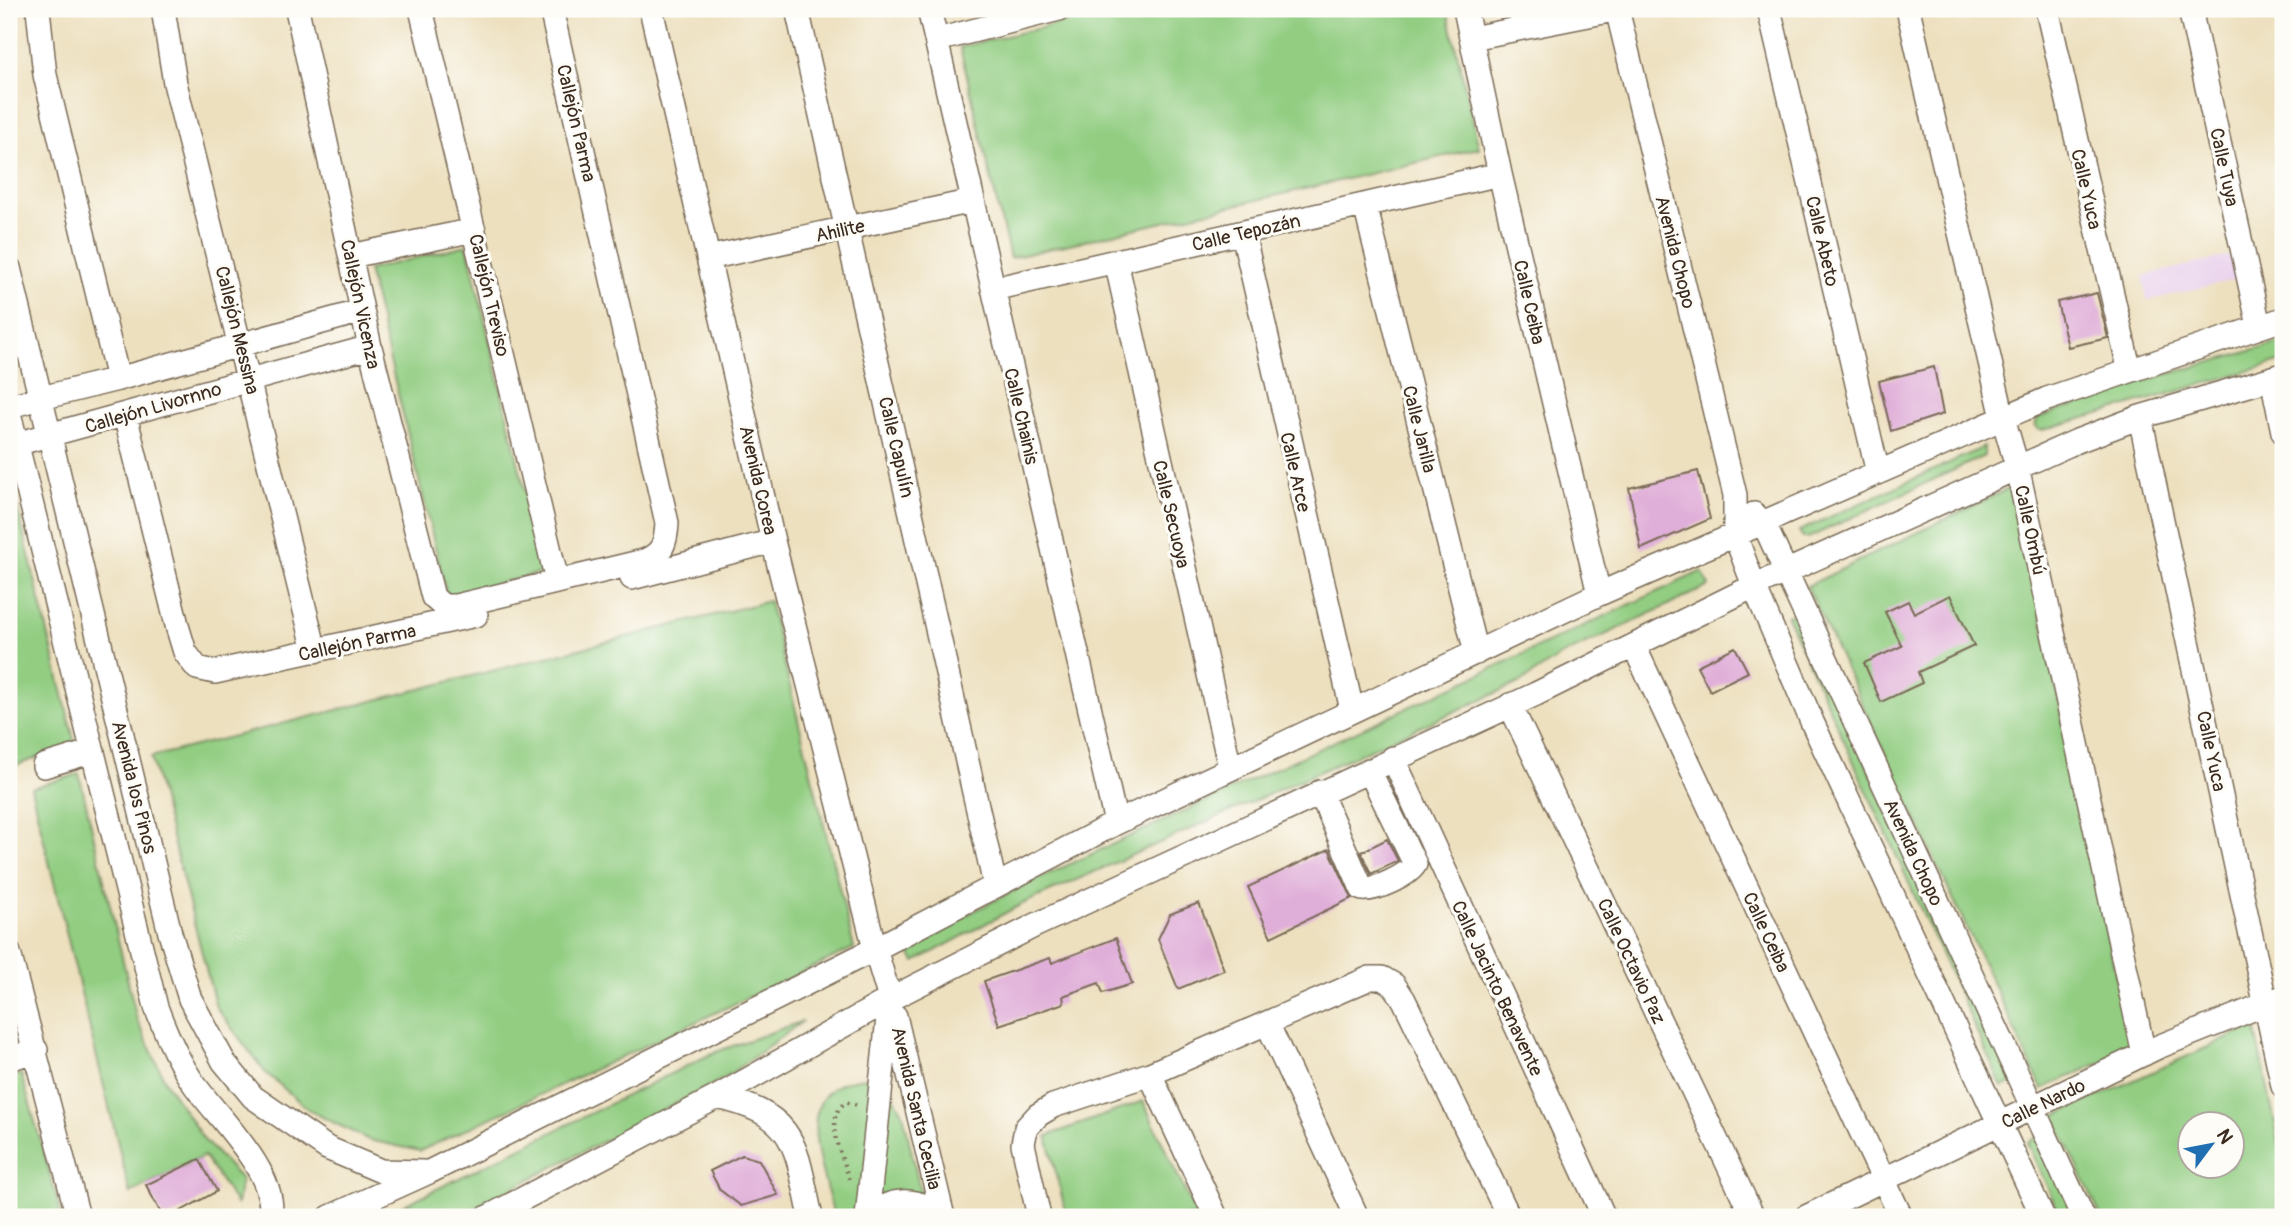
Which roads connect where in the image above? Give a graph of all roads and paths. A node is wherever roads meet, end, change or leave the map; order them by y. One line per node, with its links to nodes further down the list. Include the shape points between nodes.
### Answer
1 (38, 9): 36 (street, via 45,75)
2 (163, 9): 32 (street, Callejón Messina, via 175,83)
3 (297, 9): 24 (street, Callejón Vicenza)
4 (421, 9): 22 (street, Callejón Treviso)
5 (551, 9): 54 (street, Callejón Parma, via 667,523 664,546 652,558)
6 (651, 9): 25 (street, Avenida Corea)
7 (797, 9): 21 (street, Calle Capulín)
8 (929, 9): 17 (street, Calle Chainis)
9 (1059, 9): 17 (street)
10 (1465, 9): 16 (street, Calle Ceiba)
11 (1617, 9): 16 (street); 49 (street, Avenida Chopo)
12 (1769, 9): 48 (street, Calle Abeto)
13 (1908, 9): 43 (street, Calle Ombú)
14 (2048, 9): 34 (street, Calle Yuca)
15 (2190, 9): 31 (street, Calle Tuya)
16 (1472, 38): 18 (street, Calle Ceiba)
17 (936, 40): 19 (street, Calle Chainis)
18 (1500, 174): 20 (street, Calle Tepozán); 56 (street, Calle Ceiba)
19 (973, 201): 21 (street, Ahilite); 28 (street, Calle Chainis)
20 (1365, 205): 23 (street, Calle Tepozán); 59 (street, Calle Jarilla)
21 (848, 228): 25 (street, Ahilite); 69 (street, Calle Capulín)
22 (474, 230): 24 (street); 54 (street, Callejón Treviso)
23 (1243, 233): 26 (street, Calle Tepozán); 61 (street, Calle Arce)
24 (351, 256): 29 (street, Callejón Vicenza)
25 (708, 258): 52 (street, Avenida Corea)
26 (1116, 261): 28 (street, Calle Tepozán); 65 (street, Calle Secuoya)
27 (9, 268): 38 (street, Avenida los Pinos)
28 (993, 289): 68 (street, Calle Chainis)
29 (362, 310): 32 (street, Callejón Livornno); 33 (street, Callejón Vicenza)
30 (2283, 319): 31 (street)
31 (2259, 326): 34 (street)
32 (242, 345): 36 (street, Callejón Livornno); 37 (street, Callejón Messina)
33 (370, 347): 37 (street, Callejón Livornno); 54 (street, Callejón Vicenza, via 433,597 443,606 456,606)
34 (2129, 368): 43 (street)
35 (2277, 377): 42 (street); 44 (street)
36 (118, 380): 38 (street, Callejón Livornno)
37 (250, 380): 41 (street, Callejón Livornno); 58 (street, Callejón Messina)
38 (41, 400): 39 (street, Callejón Livornno); 45 (street, Avenida los Pinos)
39 (9, 406)
40 (9, 413): 46 (street, Avenida los Pinos)
41 (125, 415): 45 (street, Callejón Livornno); 58 (street, Callejón Parma, via 178,629 185,652 197,668 215,671)
42 (2140, 417): 47 (street); 73 (street, Calle Yuca)
43 (2003, 418): 47 (street, Calle Ombú); 48 (street)
44 (2283, 432)
45 (50, 436): 46 (street, Callejón Livornno); 78 (street, Avenida los Pinos, via 170,933 190,999)
46 (15, 455): 62 (street, Avenida los Pinos)
47 (2017, 466): 53 (street); 76 (street, Calle Ombú)
48 (1878, 473): 50 (street)
49 (1735, 495): 50 (street, Avenida Chopo); 51 (street, Avenida Chopo)
50 (1764, 524): 51 (street); 53 (street, Avenida Chopo)
51 (1735, 535): 55 (street, Avenida Chopo); 56 (street)
52 (773, 541): 58 (street, Callejón Parma); 70 (street, Avenida Corea)
53 (1786, 572): 55 (street); 84 (street, Avenida Chopo)
54 (557, 581)
55 (1754, 586): 57 (street); 85 (street, Avenida Chopo)
56 (1599, 594): 59 (street)
57 (1633, 646): 60 (street); 87 (street, Calle Ceiba)
58 (315, 651)
59 (1476, 653): 61 (street)
60 (1510, 705): 63 (street); 100 (street, Calle Octavio Paz)
61 (1352, 710): 65 (street)
62 (93, 751): 64 (street); 80 (street, Avenida los Pinos, via 156,1007)
63 (1393, 758): 66 (street); 99 (street, Calle Jacinto Benavente)
64 (44, 766)
65 (1230, 768): 68 (street)
66 (1369, 770): 67 (street); 67 (street, via 1415,864 1374,888 1362,889)
67 (1320, 792): 72 (street)
68 (1116, 822): 69 (street)
69 (995, 885): 70 (street)
70 (875, 949): 72 (street, Avenida Corea); 86 (street)
71 (9, 953): 75 (street)
72 (890, 999): 82 (street); 88 (street); 89 (street, Avenida Santa Cecilia)
73 (2275, 1001): 76 (street, Calle Nardo); 81 (street, Calle Yuca)
74 (1268, 1025): 79 (street); 97 (street); 98 (street, via 1370,978 1394,985)
75 (36, 1050): 77 (street); 90 (street)
76 (2144, 1054): 84 (street, Calle Nardo)
77 (9, 1059)
78 (224, 1062): 80 (street); 86 (street, Avenida los Pinos, via 253,1097 327,1148 381,1171)
79 (1150, 1074): 95 (street, via 1053,1106 1027,1128 1023,1144); 96 (street)
80 (193, 1084): 91 (street, Avenida los Pinos, via 247,1151 266,1185)
81 (2283, 1086)
82 (717, 1097): 93 (street); 94 (street, via 751,1105 784,1129 794,1144)
83 (860, 1108): 88 (path, via 847,1102 839,1107 835,1128 849,1180)
84 (2032, 1108): 85 (street, Calle Nardo); 104 (street, Avenida Chopo)
85 (1999, 1124): 87 (street, Calle Nardo); 103 (street, Avenida Chopo)
86 (429, 1172): 92 (street)
87 (1884, 1181): 101 (street, Calle Nardo); 102 (street, Calle Ceiba)
88 (867, 1214): 89 (street, via 895,1201 912,1201)
89 (942, 1216)
90 (78, 1217)
91 (270, 1217)
92 (330, 1217)
93 (488, 1217)
94 (811, 1217)
95 (1038, 1217)
96 (1216, 1217)
97 (1357, 1217)
98 (1508, 1217)
99 (1604, 1217)
100 (1754, 1217)
101 (1806, 1217)
102 (1901, 1217)
103 (2043, 1217)
104 (2083, 1217)

